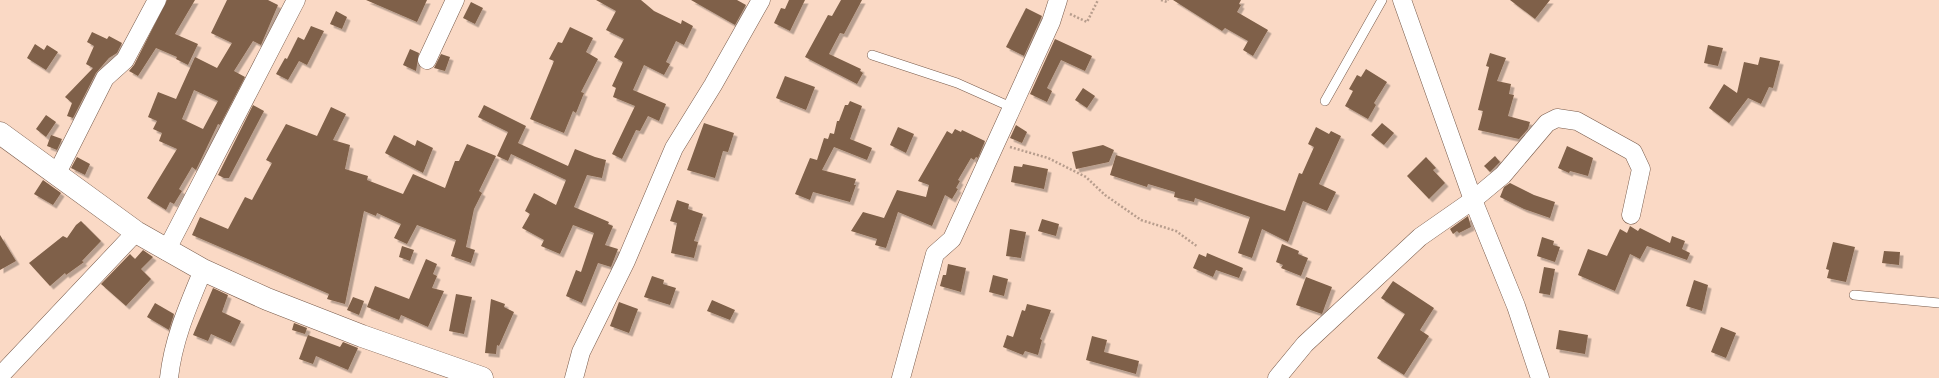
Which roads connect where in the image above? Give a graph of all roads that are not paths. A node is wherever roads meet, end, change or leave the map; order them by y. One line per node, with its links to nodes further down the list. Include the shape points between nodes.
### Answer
1 (157, 0): 13 (street, via 124,60 105,78)
2 (296, 0): 17 (street)
3 (455, 0): 9 (street)
4 (761, 0): 24 (street, via 674,148 626,261 581,352)
5 (1382, 0): 10 (lane)
6 (1402, 0): 14 (street)
7 (1056, 4): 11 (street, via 1051,22)
8 (872, 55): 11 (lane, via 957,83)
9 (427, 60)
10 (1325, 101)
11 (1011, 107): 25 (street, via 952,239 934,254)
12 (0, 133): 13 (street)
13 (56, 175): 16 (street)
14 (1473, 200): 15 (street, via 1504,175 1547,123 1557,118 1576,121 1633,152 1641,169); 26 (street, via 1420,237 1306,344); 27 (street, via 1516,306)
15 (1631, 216)
16 (136, 232): 17 (street); 21 (street)
17 (166, 251): 18 (street)
18 (203, 270): 22 (street, via 181,325); 23 (street, via 355,333)
19 (1854, 295): 20 (lane)
20 (1939, 303)
21 (0, 376)
22 (169, 378)
23 (482, 378)
24 (574, 378)
25 (901, 378)
26 (1277, 378)
27 (1540, 378)

